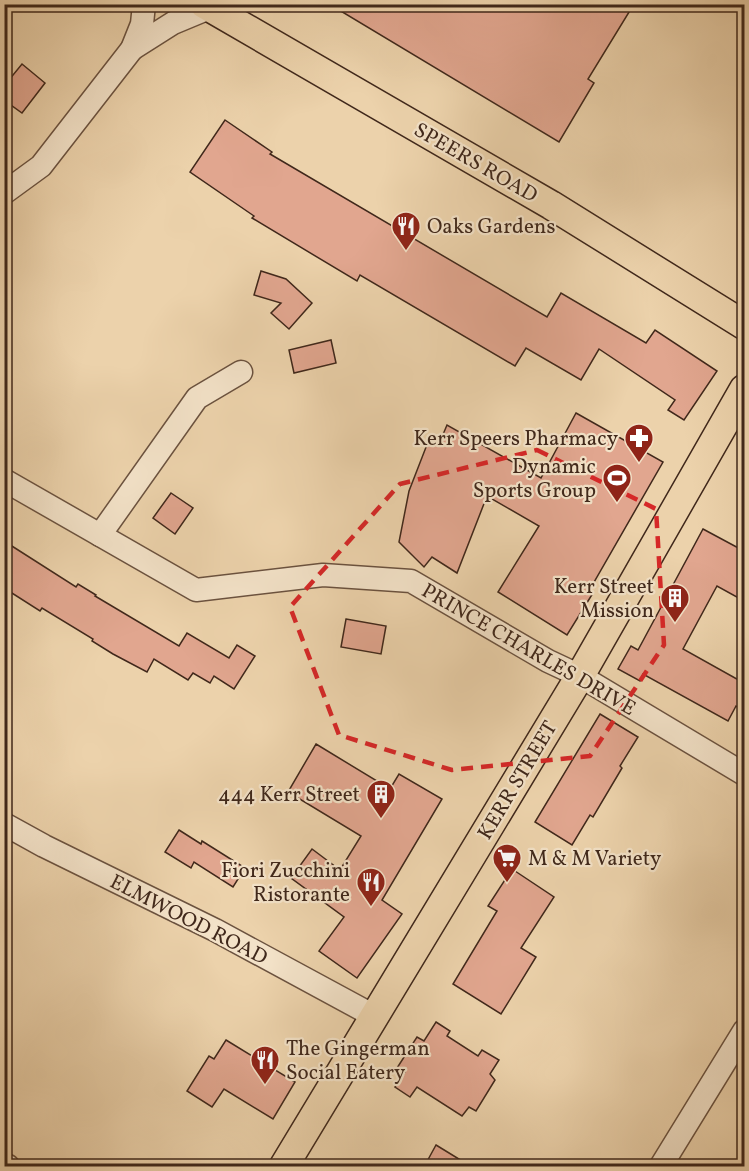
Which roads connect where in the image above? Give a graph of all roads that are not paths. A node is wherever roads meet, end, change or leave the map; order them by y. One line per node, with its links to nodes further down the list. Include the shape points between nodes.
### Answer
1 (144, 4): 3 (street, via 142,24)
2 (207, 6): 3 (street); 5 (main road, SPEERS ROAD, via 551,205)
3 (132, 49): 4 (street, via 41,166)
4 (4, 193)
5 (744, 325)
6 (241, 372): 9 (street, via 197,398)
7 (744, 389): 10 (main road, KERR STREET)
8 (4, 480): 9 (street, PRINCE CHARLES DRIVE)
9 (100, 535): 10 (street, PRINCE CHARLES DRIVE, via 196,590 323,575 411,581)
10 (580, 676): 11 (street, PRINCE CHARLES DRIVE); 13 (main road, KERR STREET)
11 (744, 774)
12 (4, 824): 13 (street, ELMWOOD ROAD, via 215,930)
13 (374, 1016): 15 (main road, KERR STREET)
14 (744, 1031): 16 (street)
15 (284, 1167)
16 (661, 1167)

